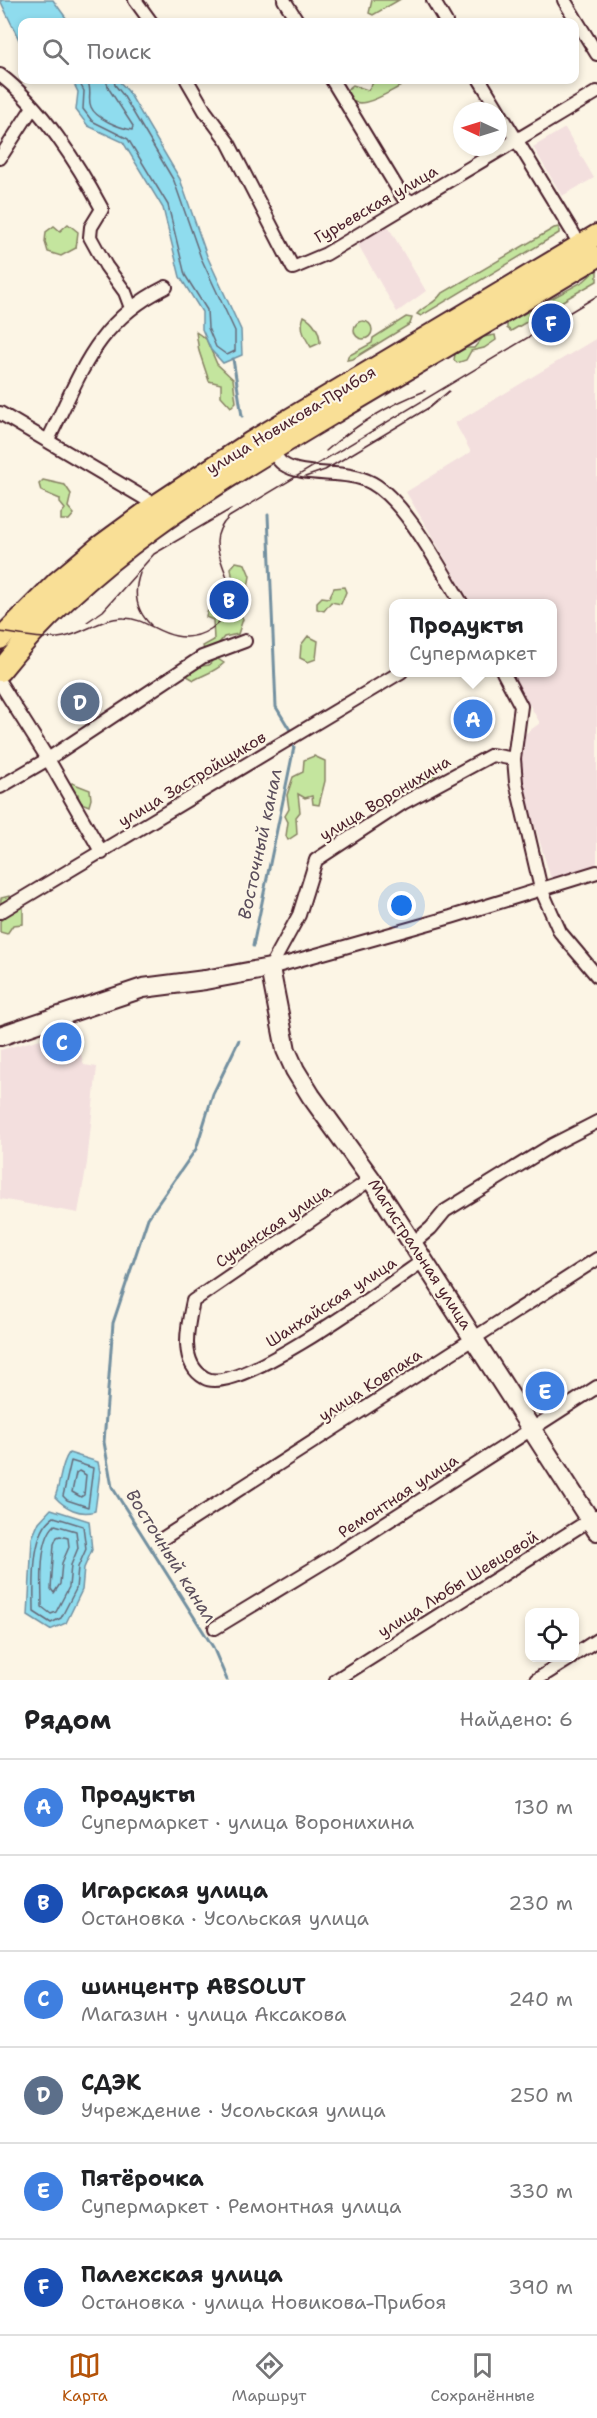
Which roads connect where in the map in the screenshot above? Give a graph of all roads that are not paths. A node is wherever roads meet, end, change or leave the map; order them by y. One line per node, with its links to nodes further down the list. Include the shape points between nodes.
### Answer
1 (135, 0): 5 (street)
2 (284, 0): 6 (street)
3 (433, 0): 7 (street)
4 (564, 0): 8 (street)
5 (148, 18)
6 (295, 18)
7 (444, 18)
8 (575, 18)
9 (579, 25): 10 (street)
10 (597, 54)
11 (0, 75): 16 (street)
12 (190, 84): 19 (street, Гурьевская улица, via 228,142 293,268 326,254)
13 (334, 84): 19 (street, via 402,196)
14 (482, 84): 17 (street)
15 (597, 92): 17 (street, Гурьевская улица)
16 (33, 107): 18 (street); 22 (street, via 82,171 102,209 91,227 90,237)
17 (517, 141): 19 (street, Гурьевская улица); 20 (street)
18 (0, 158)
19 (412, 202)
20 (592, 246): 25 (main road, улица Новикова-Прибоя); 26 (main road, улица Новикова-Прибоя, via 260,437)
21 (166, 287): 22 (street)
22 (131, 308): 24 (street, via 111,326 80,371)
23 (0, 413): 24 (street)
24 (48, 440): 26 (street)
25 (272, 450): 27 (street, via 290,468 346,474 371,483 388,495); 30 (main road, улица Новикова-Прибоя, via 169,515 119,555)
26 (156, 505): 28 (main road, улица Новикова-Прибоя, via 57,582)
27 (459, 599)
28 (2, 636)
29 (245, 641): 34 (street, via 202,657)
30 (0, 670)
31 (393, 677): 37 (street, улица Застройщиков)
32 (505, 677): 35 (street, via 521,706)
33 (0, 683): 34 (street)
34 (48, 759): 36 (street); 37 (street)
35 (514, 759): 39 (street); 41 (street, улица Воронихина, via 492,754 403,803 316,860 299,915)
36 (0, 787)
37 (102, 853): 40 (street, улица Застройщиков)
38 (597, 872): 39 (street)
39 (541, 889): 41 (street); 42 (street, via 560,932)
40 (0, 912)
41 (270, 968): 43 (street, via 143,988); 45 (street, Магистральная улица, via 286,1050 295,1070)
42 (597, 976)
43 (0, 1036)
44 (597, 1122): 46 (street, via 445,1211)
45 (371, 1179): 46 (street, Магистральная улица); 50 (street, Сучанская улица, via 193,1301 187,1331 193,1365 205,1378)
46 (413, 1243): 48 (street, Магистральная улица)
47 (597, 1259): 49 (street, улица Ковпака)
48 (424, 1260): 49 (street, Магистральная улица); 50 (street, Шанхайская улица, via 290,1351)
49 (473, 1337): 52 (street, Магистральная улица); 54 (street, улица Ковпака)
50 (220, 1381)
51 (597, 1388): 52 (street, Ремонтная улица)
52 (531, 1430): 53 (street, Магистральная улица); 55 (street, Ремонтная улица)
53 (595, 1522): 59 (street, улица Любы Шевцовой)
54 (162, 1539)
55 (214, 1628)
56 (597, 1641): 57 (street)
57 (579, 1652)
58 (565, 1662): 60 (street)
59 (336, 1680)
60 (536, 1680)

